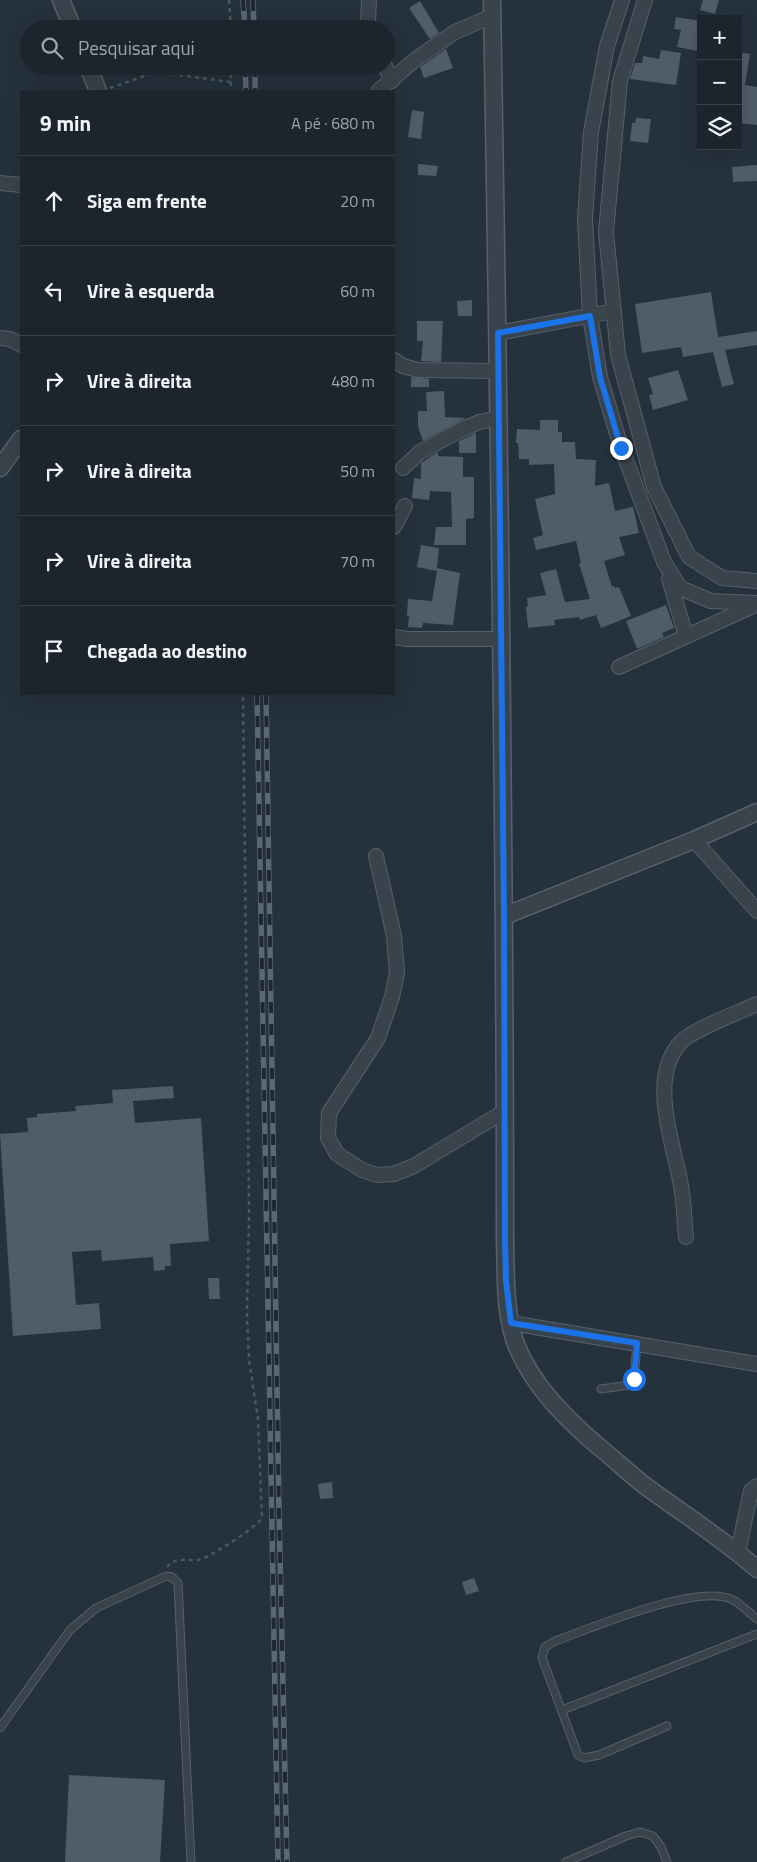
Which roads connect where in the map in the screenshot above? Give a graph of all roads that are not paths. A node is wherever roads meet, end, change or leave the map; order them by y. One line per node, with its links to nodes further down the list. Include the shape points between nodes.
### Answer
1 (61, 0): 6 (street)
2 (368, 0): 7 (street)
3 (622, 0): 16 (street, via 607,46 591,132 585,219)
4 (645, 0): 15 (street, via 620,81 606,232)
5 (492, 8): 10 (street, via 416,59); 17 (street)
6 (69, 20)
7 (368, 20)
8 (94, 75): 11 (street)
9 (389, 75): 10 (street)
10 (392, 81): 12 (street)
11 (104, 90)
12 (379, 90)
13 (0, 183): 14 (street)
14 (20, 185)
15 (614, 311): 16 (street); 26 (street, via 618,355)
16 (590, 316): 17 (street); 27 (street, via 600,377)
17 (498, 333): 21 (street)
18 (0, 338): 19 (street)
19 (20, 344)
20 (395, 361): 21 (street, via 418,370)
21 (498, 371): 22 (street)
22 (499, 418): 25 (street, via 479,422 457,432 420,452); 35 (street)
23 (20, 440): 24 (street)
24 (0, 468)
25 (402, 468)
26 (654, 486): 27 (street); 31 (street, via 689,557 722,578)
27 (638, 492): 30 (street)
28 (405, 506): 29 (street)
29 (395, 525)
30 (664, 562): 32 (street, via 680,588 711,601); 33 (street)
31 (757, 581)
32 (757, 604): 33 (street)
33 (686, 636): 36 (street)
34 (395, 637): 35 (street)
35 (501, 639): 41 (street)
36 (619, 667)
37 (757, 812): 38 (street)
38 (694, 840): 40 (street); 41 (street)
39 (376, 856): 43 (street, via 394,936 397,973 378,1038 329,1114 328,1138 337,1154 362,1170 377,1175 394,1174 414,1166)
40 (757, 911)
41 (504, 916): 43 (street)
42 (757, 1004): 44 (street, via 696,1032 682,1041 670,1058 665,1082 665,1115 680,1181)
43 (505, 1111): 45 (street, via 506,1281)
44 (686, 1237)
45 (511, 1323): 46 (street); 50 (street, via 517,1346 544,1393 574,1426 644,1484)
46 (637, 1343): 47 (street); 48 (lane, via 634,1379 629,1385)
47 (757, 1364)
48 (601, 1389)
49 (757, 1486): 50 (street, via 751,1491)
50 (738, 1552): 51 (street)
51 (757, 1569)
52 (757, 1619): 54 (lane, via 732,1600 706,1595 660,1604 555,1641 544,1647 542,1658)
53 (757, 1634): 54 (lane)
54 (562, 1710): 55 (lane, via 578,1755 584,1758 599,1755)
55 (667, 1726)
56 (0, 1728): 57 (lane, via 70,1630 96,1608 172,1576 178,1583)
57 (191, 1862)
58 (566, 1862): 59 (lane, via 640,1832 653,1836)
59 (667, 1862)

